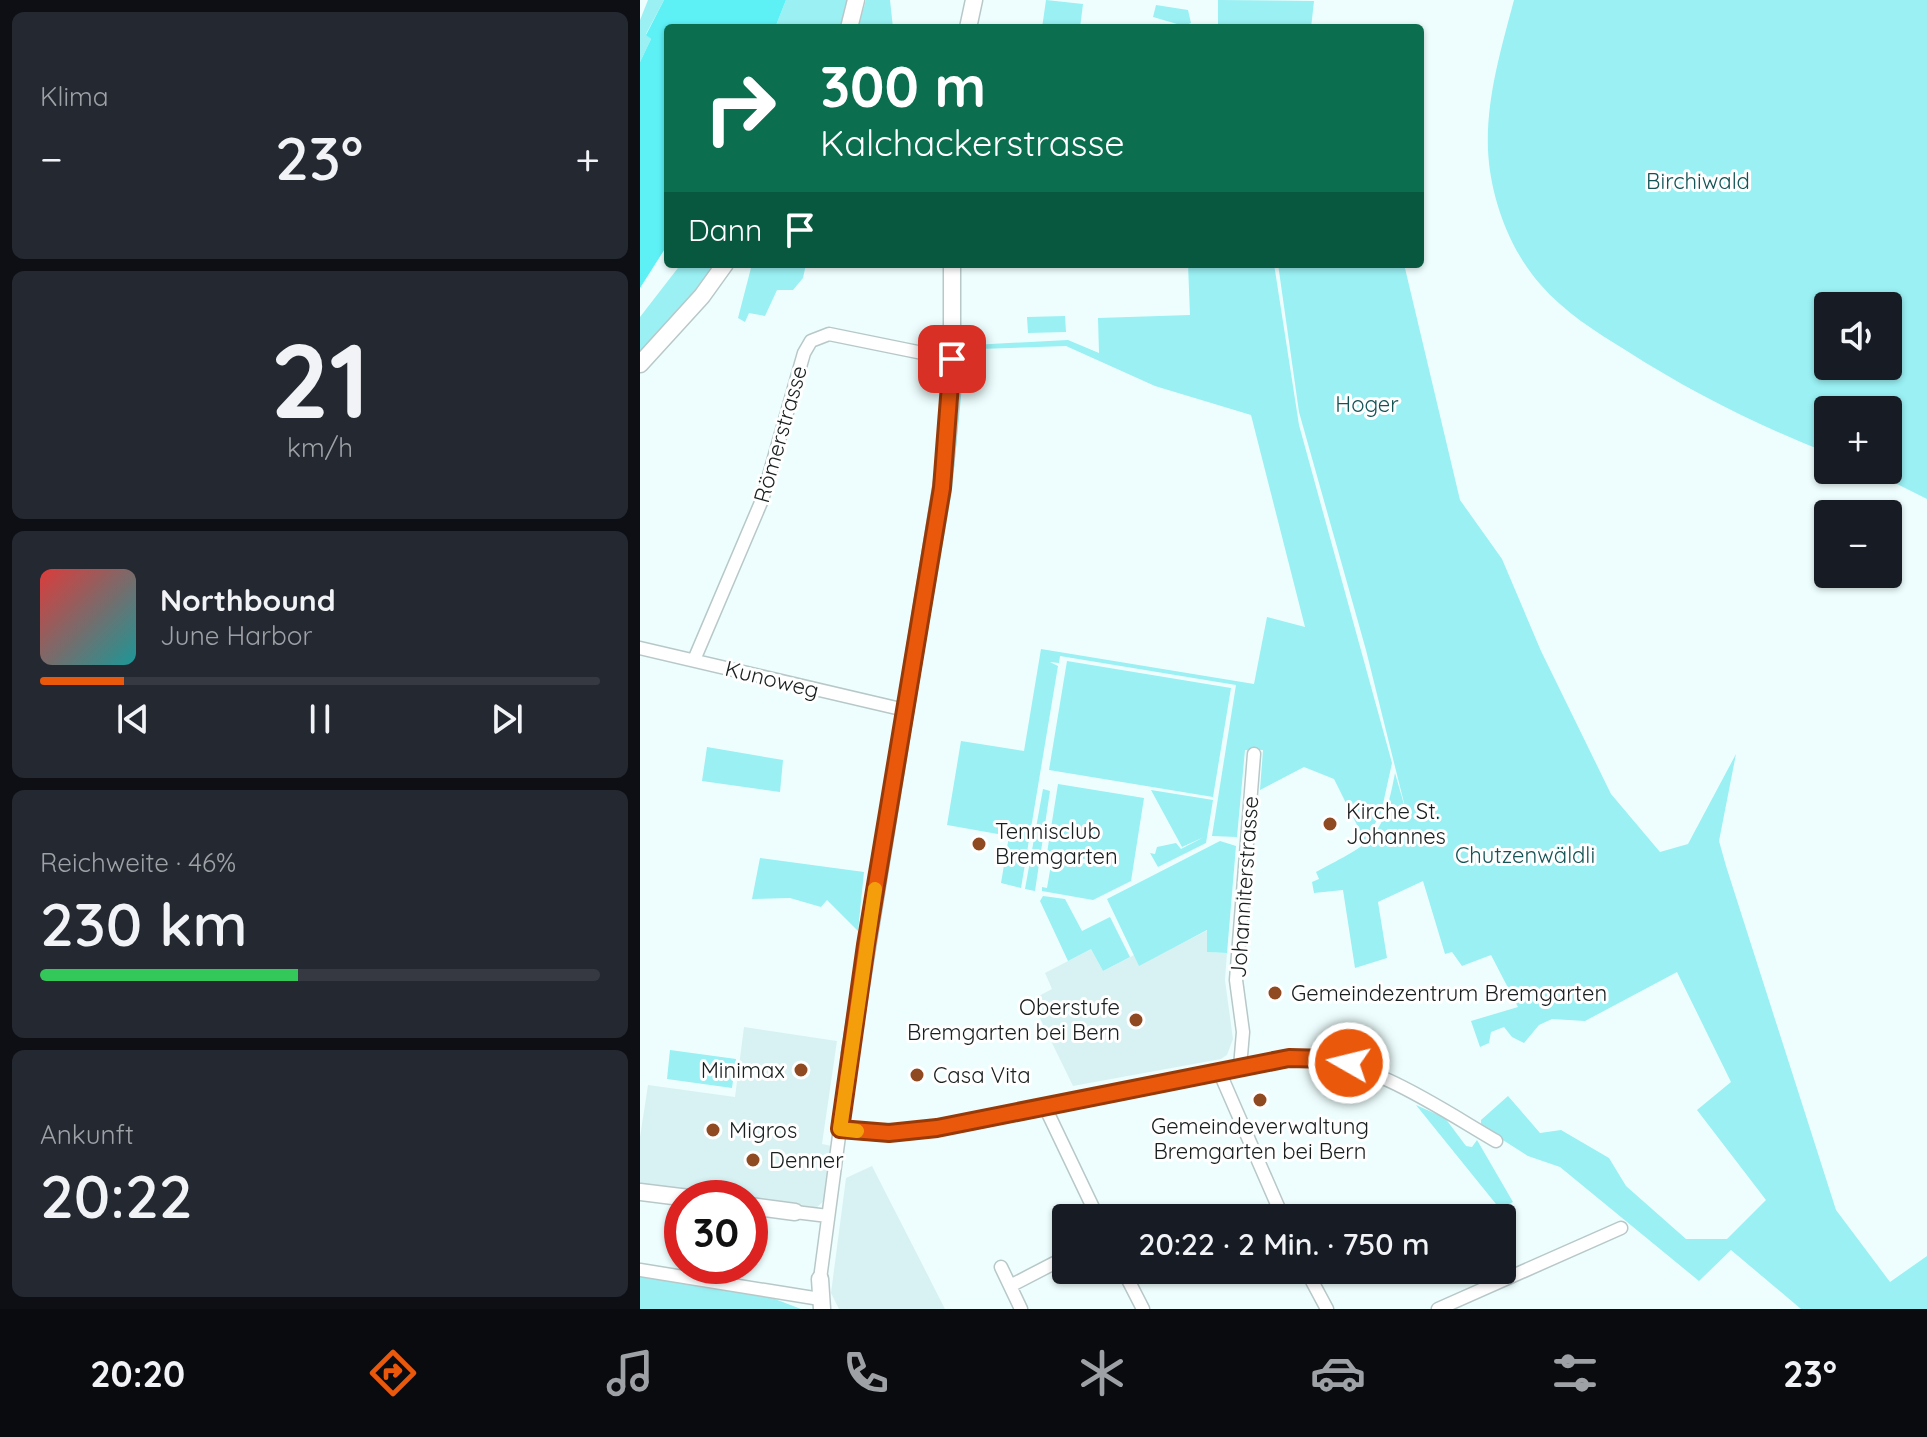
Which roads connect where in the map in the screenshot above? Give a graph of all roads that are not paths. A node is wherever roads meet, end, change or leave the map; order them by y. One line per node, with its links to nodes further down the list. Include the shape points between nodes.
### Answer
1 (856, 0): 3 (street)
2 (974, 0): 4 (street)
3 (850, 24)
4 (969, 24)
5 (722, 268): 8 (street)
6 (952, 268): 7 (street)
7 (952, 359): 10 (street, Römerstrasse, via 829,334 811,341 762,500); 11 (street, via 944,476)
8 (640, 364)
9 (640, 648): 10 (street, Kunoweg)
10 (694, 660): 11 (street, Kunoweg)
11 (905, 710): 13 (street)
12 (1254, 754): 14 (street, Johanniterstrasse, via 1236,980 1243,1032)
13 (850, 1053): 17 (street)
14 (1240, 1067): 15 (street); 18 (street, via 1302,1057 1349,1063)
15 (1219, 1071): 16 (street); 22 (street)
16 (1045, 1107): 17 (street, via 913,1132); 21 (street)
17 (840, 1129): 25 (street)
18 (1496, 1141)
19 (640, 1192): 20 (street)
20 (664, 1195)
21 (1091, 1204)
22 (1277, 1204)
23 (768, 1208): 24 (street)
24 (795, 1212): 25 (street)
25 (828, 1216): 30 (street)
26 (1621, 1228): 38 (street)
27 (1052, 1264): 33 (street)
28 (1001, 1267): 33 (street)
29 (640, 1270): 34 (street)
30 (820, 1279): 34 (street)
31 (1130, 1284): 36 (street)
32 (1314, 1284): 37 (street)
33 (1010, 1286): 35 (street)
34 (821, 1304)
35 (1021, 1309)
36 (1143, 1309)
37 (1327, 1309)
38 (1438, 1309)

